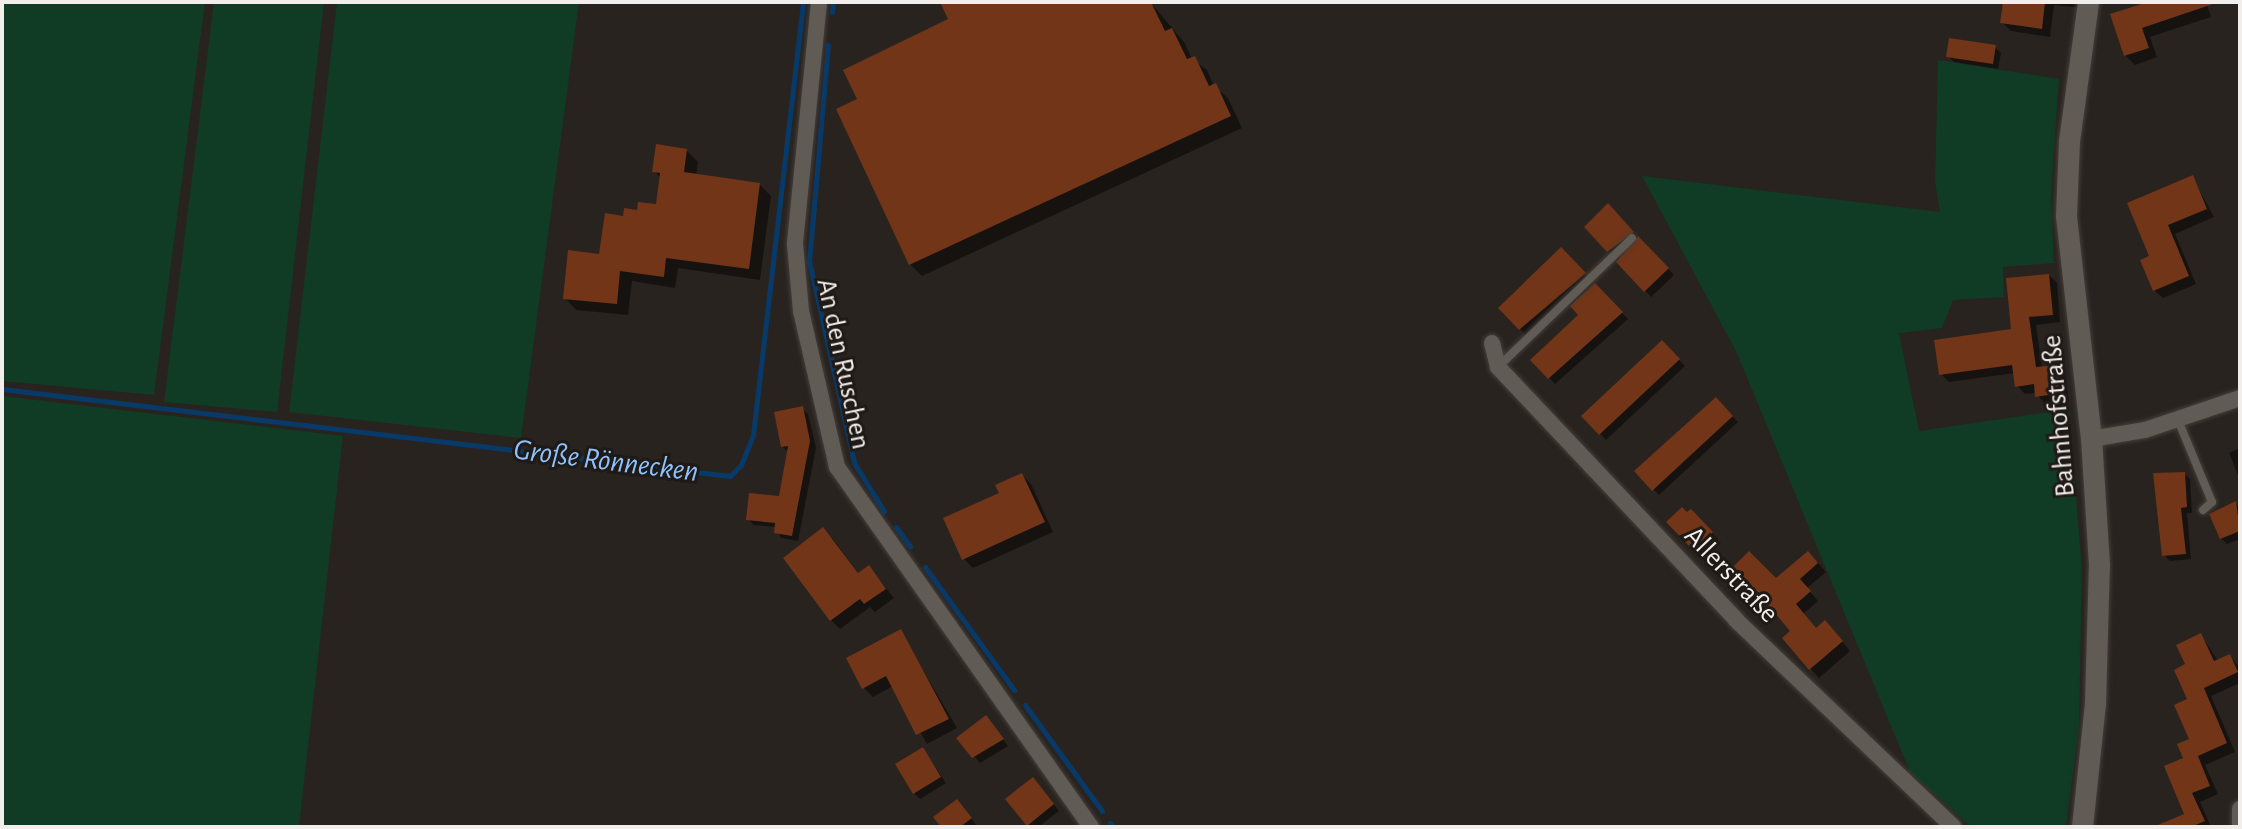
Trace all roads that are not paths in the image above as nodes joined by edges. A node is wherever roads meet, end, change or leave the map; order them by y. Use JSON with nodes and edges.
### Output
{"nodes":[{"id":1,"x":819,"y":2,"type":"edge"},
{"id":2,"x":2088,"y":2,"type":"edge"},
{"id":3,"x":1632,"y":239,"type":"dead end"},
{"id":4,"x":1492,"y":343,"type":"dead end"},
{"id":5,"x":1498,"y":367,"type":"junction"},
{"id":6,"x":2240,"y":398,"type":"edge"},
{"id":7,"x":2178,"y":420,"type":"junction"},
{"id":8,"x":2091,"y":439,"type":"junction"},
{"id":9,"x":2203,"y":510,"type":"dead end"},
{"id":10,"x":2240,"y":809,"type":"edge"},
{"id":11,"x":1091,"y":827,"type":"edge"},
{"id":12,"x":1953,"y":827,"type":"edge"},
{"id":13,"x":2082,"y":827,"type":"edge"},
{"id":14,"x":2240,"y":827,"type":"edge"}],
"edges":[{"from":1,"to":11,"type":"street","name":"An den Ruschen"},
{"from":2,"to":8,"type":"street","name":"Bahnhofstraße"},
{"from":3,"to":5,"type":"lane"},
{"from":4,"to":5,"type":"street","name":"Allerstraße"},
{"from":5,"to":12,"type":"street","name":"Allerstraße"},
{"from":6,"to":7,"type":"street"},
{"from":7,"to":8,"type":"street"},
{"from":7,"to":9,"type":"lane"},
{"from":8,"to":13,"type":"street","name":"Bahnhofstraße"},
{"from":10,"to":14,"type":"street"}]}
